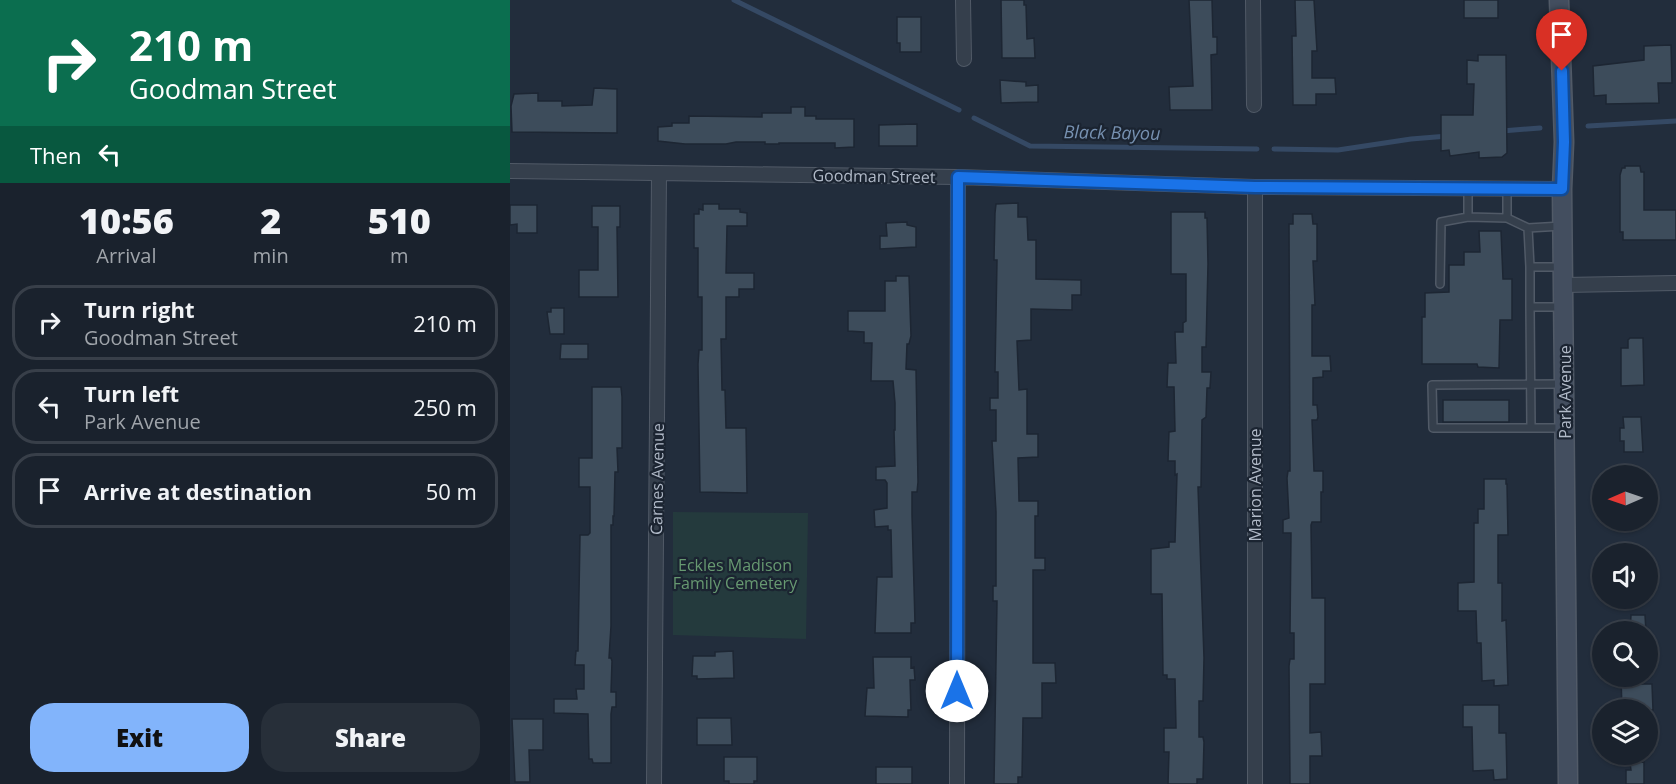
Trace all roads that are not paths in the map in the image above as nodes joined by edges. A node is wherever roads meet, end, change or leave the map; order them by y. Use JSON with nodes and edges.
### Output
{"nodes":[{"id":1,"x":963,"y":0,"type":"edge"},
{"id":2,"x":1253,"y":0,"type":"edge"},
{"id":3,"x":1559,"y":0,"type":"edge"},
{"id":4,"x":964,"y":58,"type":"dead end"},
{"id":5,"x":1254,"y":105,"type":"dead end"},
{"id":6,"x":510,"y":171,"type":"edge"},
{"id":7,"x":659,"y":174,"type":"junction"},
{"id":8,"x":958,"y":177,"type":"junction"},
{"id":9,"x":1255,"y":187,"type":"junction"},
{"id":10,"x":1468,"y":188,"type":"junction"},
{"id":11,"x":1507,"y":189,"type":"junction"},
{"id":12,"x":1562,"y":189,"type":"junction"},
{"id":13,"x":1468,"y":217,"type":"junction"},
{"id":14,"x":1507,"y":218,"type":"junction"},
{"id":15,"x":1562,"y":226,"type":"junction"},
{"id":16,"x":1528,"y":228,"type":"junction"},
{"id":17,"x":1530,"y":267,"type":"junction"},
{"id":18,"x":1564,"y":276,"type":"junction"},
{"id":19,"x":1440,"y":284,"type":"dead end"},
{"id":20,"x":1676,"y":284,"type":"edge"},
{"id":21,"x":1530,"y":307,"type":"junction"},
{"id":22,"x":1564,"y":307,"type":"junction"},
{"id":23,"x":1531,"y":384,"type":"junction"},
{"id":24,"x":1565,"y":384,"type":"junction"},
{"id":25,"x":1531,"y":428,"type":"junction"},
{"id":26,"x":1565,"y":428,"type":"junction"},
{"id":27,"x":654,"y":784,"type":"edge"},
{"id":28,"x":957,"y":784,"type":"edge"},
{"id":29,"x":1255,"y":784,"type":"edge"},
{"id":30,"x":1568,"y":784,"type":"edge"}],
"edges":[{"from":1,"to":4,"type":"street"},
{"from":2,"to":5,"type":"street"},
{"from":3,"to":12,"type":"main road","name":"Park Avenue"},
{"from":6,"to":7,"type":"street","name":"Goodman Street"},
{"from":7,"to":8,"type":"street","name":"Goodman Street"},
{"from":7,"to":27,"type":"street","name":"Carnes Avenue"},
{"from":8,"to":9,"type":"street","name":"Goodman Street"},
{"from":8,"to":28,"type":"street"},
{"from":9,"to":10,"type":"street","name":"Goodman Street"},
{"from":9,"to":29,"type":"street","name":"Marion Avenue"},
{"from":10,"to":11,"type":"street","name":"Goodman Street"},
{"from":10,"to":13,"type":"lane"},
{"from":11,"to":12,"type":"street","name":"Goodman Street"},
{"from":11,"to":14,"type":"lane"},
{"from":12,"to":15,"type":"main road","name":"Park Avenue"},
{"from":13,"to":14,"type":"lane"},
{"from":13,"to":19,"type":"lane"},
{"from":14,"to":16,"type":"lane"},
{"from":15,"to":16,"type":"lane"},
{"from":15,"to":18,"type":"main road","name":"Park Avenue"},
{"from":16,"to":17,"type":"lane"},
{"from":17,"to":18,"type":"lane"},
{"from":17,"to":21,"type":"lane"},
{"from":18,"to":20,"type":"street"},
{"from":18,"to":22,"type":"main road","name":"Park Avenue"},
{"from":21,"to":22,"type":"lane"},
{"from":21,"to":23,"type":"lane"},
{"from":22,"to":24,"type":"main road","name":"Park Avenue"},
{"from":23,"to":24,"type":"lane"},
{"from":23,"to":25,"type":"lane"},
{"from":23,"to":25,"type":"lane"},
{"from":24,"to":26,"type":"main road","name":"Park Avenue"},
{"from":25,"to":26,"type":"lane"},
{"from":26,"to":30,"type":"main road","name":"Park Avenue"}]}
